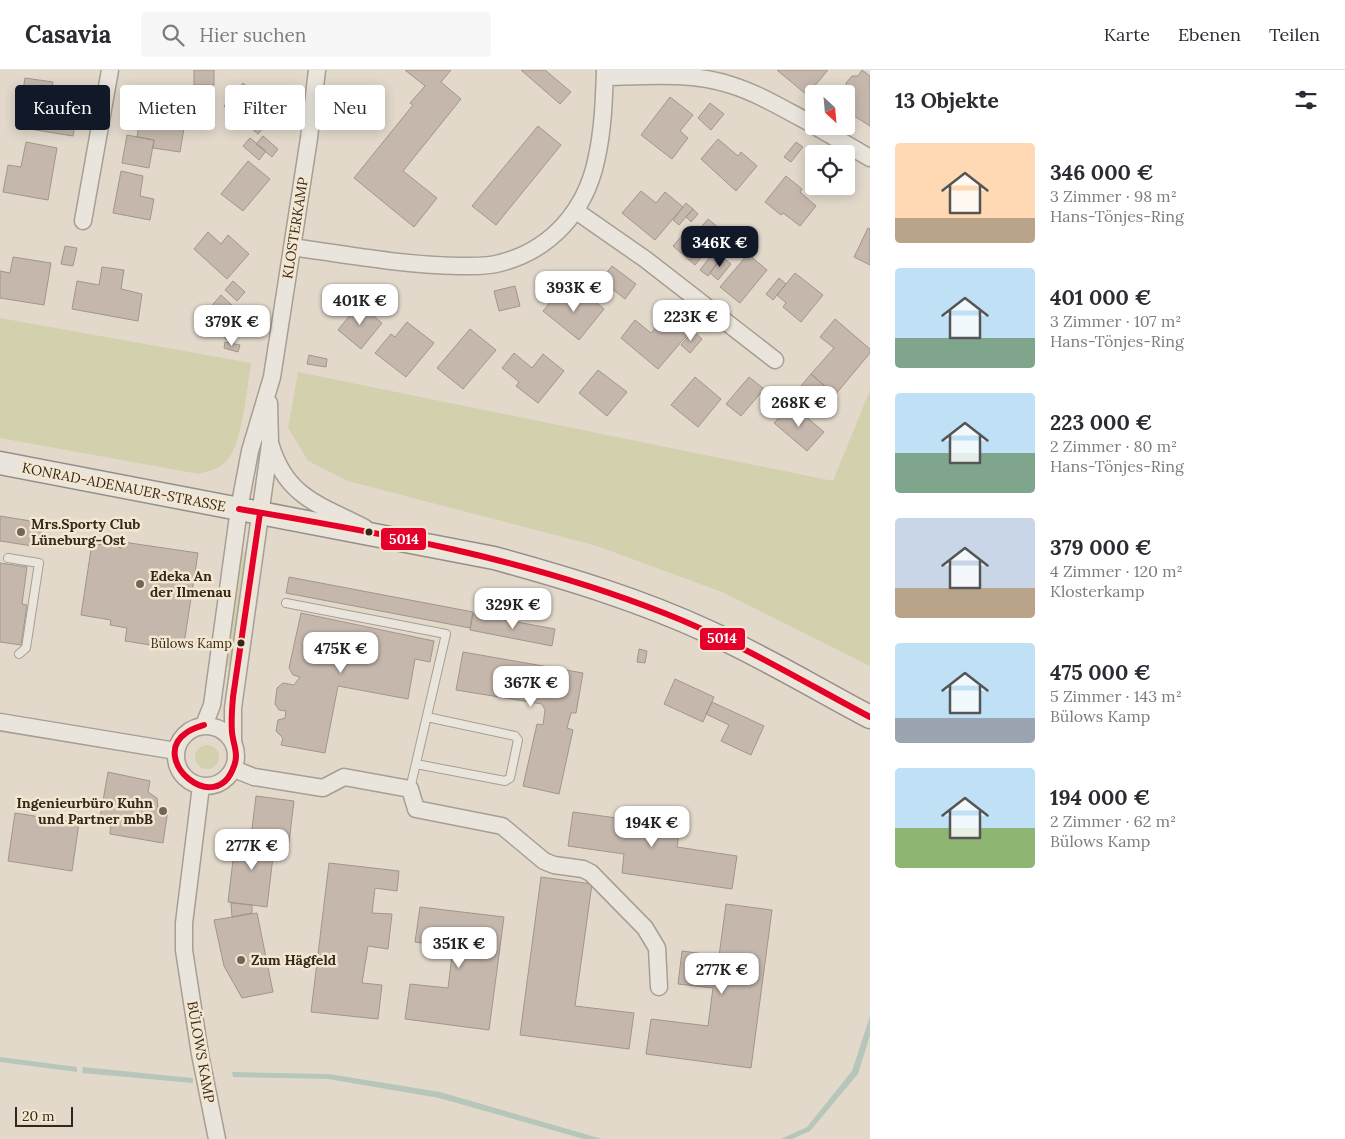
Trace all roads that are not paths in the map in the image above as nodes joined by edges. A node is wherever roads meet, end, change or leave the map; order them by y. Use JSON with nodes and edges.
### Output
{"nodes":[{"id":1,"x":110,"y":70,"type":"edge"},
{"id":2,"x":317,"y":70,"type":"edge"},
{"id":3,"x":605,"y":73,"type":"edge"},
{"id":4,"x":805,"y":121,"type":"edge"},
{"id":5,"x":830,"y":135,"type":"edge"},
{"id":6,"x":870,"y":158,"type":"edge"},
{"id":7,"x":576,"y":211,"type":"junction"},
{"id":8,"x":83,"y":221,"type":"dead end"},
{"id":9,"x":292,"y":247,"type":"junction"},
{"id":10,"x":776,"y":360,"type":"dead end"},
{"id":11,"x":269,"y":385,"type":"junction"},
{"id":12,"x":270,"y":444,"type":"junction"},
{"id":13,"x":0,"y":463,"type":"edge"},
{"id":14,"x":250,"y":511,"type":"junction"},
{"id":15,"x":381,"y":536,"type":"junction"},
{"id":16,"x":8,"y":558,"type":"dead end"},
{"id":17,"x":286,"y":603,"type":"dead end"},
{"id":18,"x":19,"y":654,"type":"dead end"},
{"id":19,"x":427,"y":717,"type":"junction"},
{"id":20,"x":870,"y":717,"type":"edge"},
{"id":21,"x":0,"y":722,"type":"edge"},
{"id":22,"x":204,"y":725,"type":"junction"},
{"id":23,"x":233,"y":741,"type":"junction"},
{"id":24,"x":176,"y":751,"type":"junction"},
{"id":25,"x":416,"y":764,"type":"junction"},
{"id":26,"x":234,"y":769,"type":"junction"},
{"id":27,"x":201,"y":786,"type":"junction"},
{"id":28,"x":410,"y":789,"type":"junction"},
{"id":29,"x":659,"y":987,"type":"dead end"},
{"id":30,"x":217,"y":1139,"type":"edge"}],
"edges":[{"from":1,"to":8,"type":"street"},
{"from":2,"to":9,"type":"street","name":"KLOSTERKAMP"},
{"from":3,"to":4,"type":"street"},
{"from":3,"to":7,"type":"street"},
{"from":5,"to":6,"type":"street"},
{"from":7,"to":9,"type":"street"},
{"from":7,"to":10,"type":"street"},
{"from":9,"to":11,"type":"street","name":"KLOSTERKAMP"},
{"from":11,"to":12,"type":"street","name":"KLOSTERKAMP"},
{"from":11,"to":14,"type":"street","name":"KLOSTERKAMP"},
{"from":12,"to":14,"type":"street","name":"KLOSTERKAMP"},
{"from":12,"to":15,"type":"street","name":"KLOSTERKAMP"},
{"from":13,"to":14,"type":"main road","name":"KONRAD-ADENAUER-STRASSE"},
{"from":14,"to":15,"type":"main road","name":"KONRAD-ADENAUER-STRASSE"},
{"from":14,"to":22,"type":"street"},
{"from":14,"to":23,"type":"street"},
{"from":15,"to":20,"type":"main road","name":"KONRAD-ADENAUER-STRASSE"},
{"from":16,"to":18,"type":"lane"},
{"from":17,"to":19,"type":"lane"},
{"from":19,"to":25,"type":"lane"},
{"from":19,"to":25,"type":"lane"},
{"from":21,"to":24,"type":"street"},
{"from":22,"to":23,"type":"street"},
{"from":22,"to":24,"type":"street"},
{"from":23,"to":26,"type":"street"},
{"from":24,"to":27,"type":"street"},
{"from":25,"to":28,"type":"lane"},
{"from":26,"to":27,"type":"street"},
{"from":26,"to":28,"type":"street"},
{"from":27,"to":30,"type":"street","name":"BÜLOWS KAMP"},
{"from":28,"to":29,"type":"street"}]}
